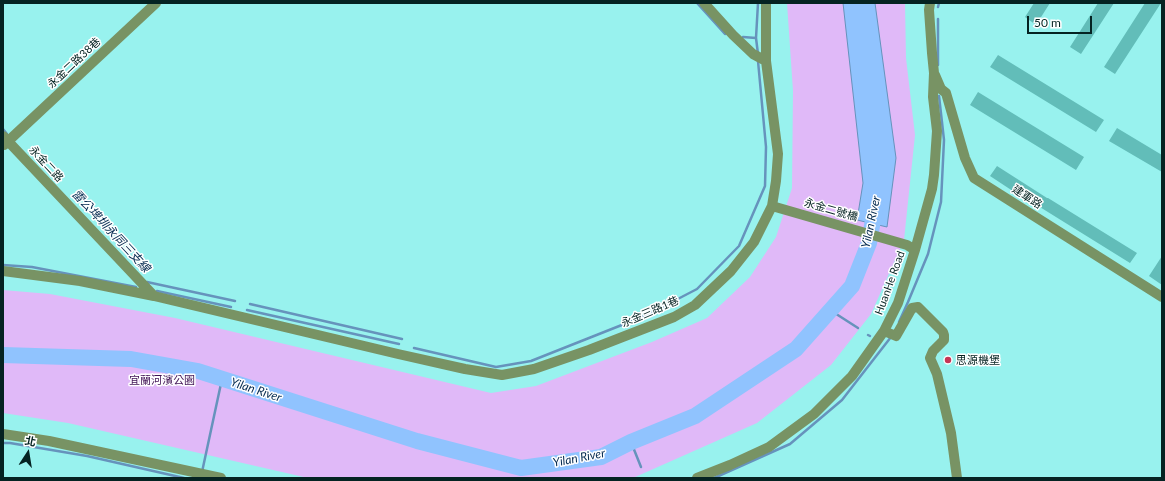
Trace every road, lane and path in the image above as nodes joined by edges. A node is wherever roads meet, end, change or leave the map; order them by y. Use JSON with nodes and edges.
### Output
{"nodes":[{"id":1,"x":156,"y":3,"type":"edge"},
{"id":2,"x":704,"y":3,"type":"edge"},
{"id":3,"x":766,"y":3,"type":"edge"},
{"id":4,"x":930,"y":3,"type":"edge"},
{"id":5,"x":766,"y":61,"type":"junction"},
{"id":6,"x":934,"y":73,"type":"junction"},
{"id":7,"x":5,"y":141,"type":"edge"},
{"id":8,"x":772,"y":206,"type":"junction"},
{"id":9,"x":911,"y":247,"type":"junction"},
{"id":10,"x":3,"y":271,"type":"edge"},
{"id":11,"x":154,"y":296,"type":"junction"},
{"id":12,"x":1162,"y":297,"type":"edge"},
{"id":13,"x":884,"y":331,"type":"junction"},
{"id":14,"x":3,"y":434,"type":"edge"},
{"id":15,"x":221,"y":478,"type":"edge"},
{"id":16,"x":697,"y":478,"type":"edge"},
{"id":17,"x":957,"y":478,"type":"edge"}],
"edges":[{"from":1,"to":7,"type":"street","name":"永金二路38巷"},
{"from":2,"to":5,"type":"street"},
{"from":3,"to":5,"type":"street","name":"永金三路1巷"},
{"from":4,"to":6,"type":"street","name":"HuanHe Road"},
{"from":5,"to":8,"type":"street","name":"永金三路1巷"},
{"from":6,"to":9,"type":"street","name":"HuanHe Road"},
{"from":6,"to":12,"type":"street","name":"建軍路"},
{"from":7,"to":11,"type":"street","name":"永金二路"},
{"from":8,"to":9,"type":"street","name":"永金二號橋"},
{"from":8,"to":11,"type":"street","name":"永金三路1巷"},
{"from":9,"to":13,"type":"street","name":"HuanHe Road"},
{"from":10,"to":11,"type":"street","name":"永金三路1巷"},
{"from":13,"to":16,"type":"street","name":"HuanHe Road"},
{"from":13,"to":17,"type":"street"},
{"from":14,"to":15,"type":"street"}]}
